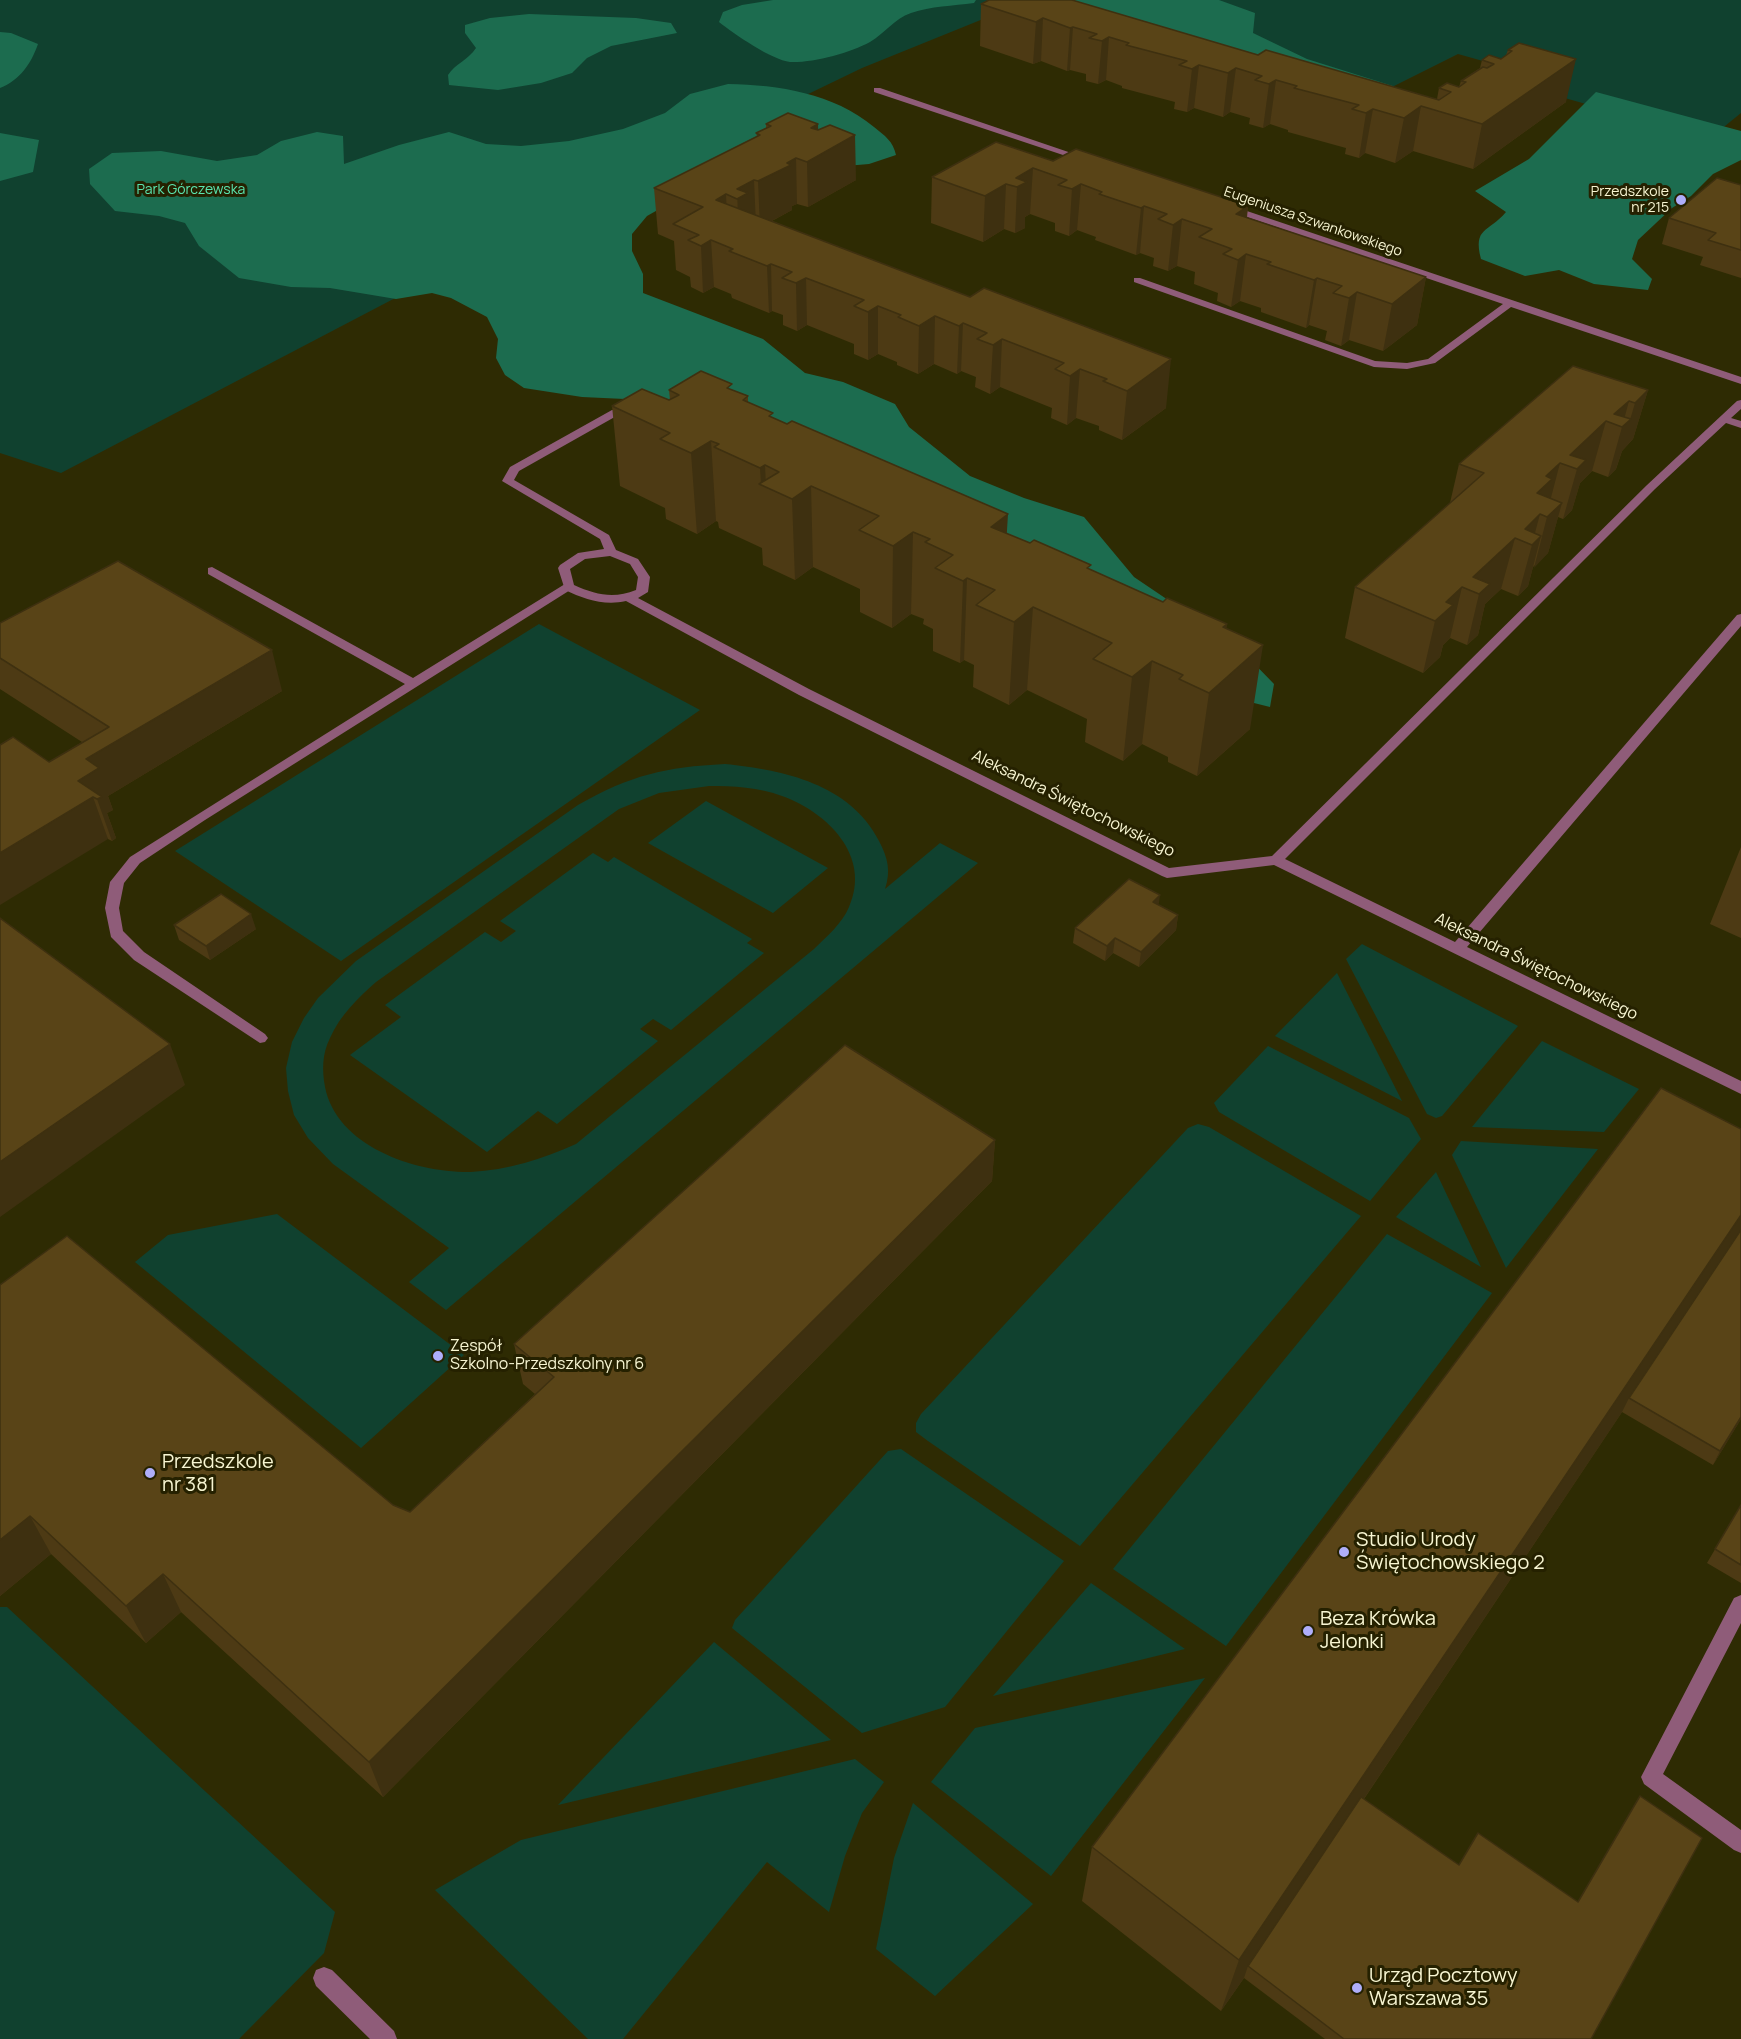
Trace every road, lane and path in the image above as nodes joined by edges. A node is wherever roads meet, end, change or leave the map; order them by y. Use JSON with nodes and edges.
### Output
{"nodes":[{"id":1,"x":877,"y":90,"type":"dead end"},
{"id":2,"x":1098,"y":164,"type":"edge"},
{"id":3,"x":1216,"y":204,"type":"edge"},
{"id":4,"x":1137,"y":280,"type":"dead end"},
{"id":5,"x":1510,"y":303,"type":"junction"},
{"id":6,"x":1741,"y":381,"type":"edge"},
{"id":7,"x":1741,"y":403,"type":"edge"},
{"id":8,"x":616,"y":412,"type":"dead end"},
{"id":9,"x":1724,"y":419,"type":"junction"},
{"id":10,"x":1741,"y":425,"type":"edge"},
{"id":11,"x":611,"y":552,"type":"junction"},
{"id":12,"x":212,"y":571,"type":"dead end"},
{"id":13,"x":569,"y":588,"type":"junction"},
{"id":14,"x":625,"y":599,"type":"junction"},
{"id":15,"x":1741,"y":618,"type":"edge"},
{"id":16,"x":414,"y":684,"type":"junction"},
{"id":17,"x":1276,"y":860,"type":"junction"},
{"id":18,"x":1458,"y":948,"type":"junction"},
{"id":19,"x":260,"y":1038,"type":"dead end"},
{"id":20,"x":1741,"y":1088,"type":"edge"},
{"id":21,"x":1741,"y":1604,"type":"edge"},
{"id":22,"x":1741,"y":1843,"type":"edge"},
{"id":23,"x":324,"y":1978,"type":"dead end"},
{"id":24,"x":386,"y":2039,"type":"edge"}],
"edges":[{"from":1,"to":2,"type":"street"},
{"from":3,"to":5,"type":"street","name":"Eugeniusza Szwankowskiego"},
{"from":4,"to":5,"type":"street"},
{"from":5,"to":6,"type":"street","name":"Eugeniusza Szwankowskiego"},
{"from":7,"to":9,"type":"street"},
{"from":8,"to":11,"type":"street"},
{"from":9,"to":10,"type":"street"},
{"from":9,"to":17,"type":"street"},
{"from":11,"to":13,"type":"street"},
{"from":11,"to":14,"type":"street"},
{"from":12,"to":16,"type":"street"},
{"from":13,"to":14,"type":"street"},
{"from":13,"to":16,"type":"street"},
{"from":14,"to":17,"type":"street","name":"Aleksandra Świętochowskiego"},
{"from":15,"to":18,"type":"street"},
{"from":16,"to":19,"type":"street"},
{"from":17,"to":18,"type":"street","name":"Aleksandra Świętochowskiego"},
{"from":18,"to":20,"type":"street","name":"Aleksandra Świętochowskiego"},
{"from":21,"to":22,"type":"street"},
{"from":23,"to":24,"type":"street"}]}
